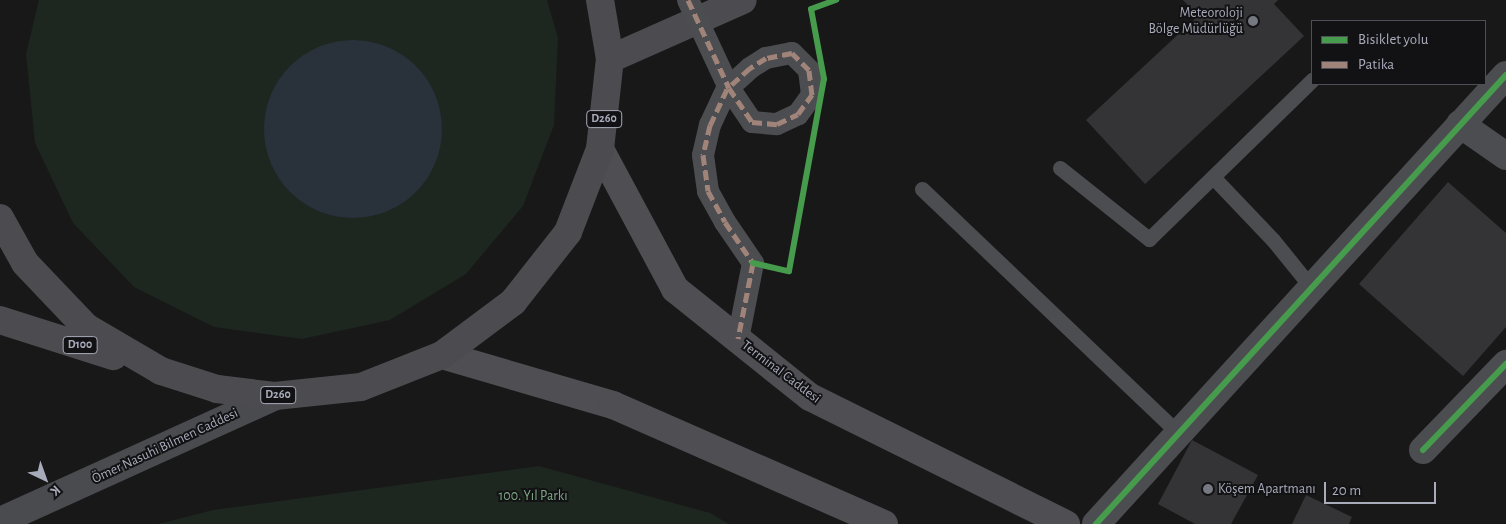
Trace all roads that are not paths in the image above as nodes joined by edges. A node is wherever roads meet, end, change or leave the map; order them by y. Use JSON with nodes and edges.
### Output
{"nodes":[{"id":1,"x":600,"y":0,"type":"edge"},
{"id":2,"x":688,"y":0,"type":"edge"},
{"id":3,"x":743,"y":0,"type":"edge"},
{"id":4,"x":610,"y":59,"type":"junction"},
{"id":5,"x":1506,"y":75,"type":"edge"},
{"id":6,"x":1311,"y":81,"type":"edge"},
{"id":7,"x":1460,"y":124,"type":"junction"},
{"id":8,"x":600,"y":149,"type":"junction"},
{"id":9,"x":1506,"y":156,"type":"edge"},
{"id":10,"x":1060,"y":168,"type":"dead end"},
{"id":11,"x":1214,"y":177,"type":"junction"},
{"id":12,"x":922,"y":188,"type":"dead end"},
{"id":13,"x":0,"y":218,"type":"edge"},
{"id":14,"x":1311,"y":287,"type":"junction"},
{"id":15,"x":0,"y":320,"type":"edge"},
{"id":16,"x":738,"y":339,"type":"junction"},
{"id":17,"x":442,"y":355,"type":"junction"},
{"id":18,"x":1506,"y":364,"type":"edge"},
{"id":19,"x":161,"y":371,"type":"junction"},
{"id":20,"x":275,"y":396,"type":"junction"},
{"id":21,"x":1178,"y":433,"type":"junction"},
{"id":22,"x":1423,"y":450,"type":"dead end"},
{"id":23,"x":0,"y":521,"type":"edge"},
{"id":24,"x":884,"y":524,"type":"edge"},
{"id":25,"x":1066,"y":524,"type":"edge"},
{"id":26,"x":1096,"y":524,"type":"edge"}],
"edges":[{"from":1,"to":4,"type":"highway","number":"D260"},
{"from":2,"to":16,"type":"street","bridge":true},
{"from":3,"to":4,"type":"highway"},
{"from":4,"to":8,"type":"highway","number":"D260"},
{"from":5,"to":7,"type":"street"},
{"from":6,"to":11,"type":"lane"},
{"from":7,"to":9,"type":"street"},
{"from":7,"to":14,"type":"street"},
{"from":8,"to":16,"type":"main road","name":"Terminal Caddesi"},
{"from":8,"to":17,"type":"highway","number":"D260"},
{"from":10,"to":11,"type":"lane"},
{"from":11,"to":14,"type":"lane"},
{"from":12,"to":21,"type":"lane"},
{"from":13,"to":19,"type":"highway","number":"D260"},
{"from":14,"to":21,"type":"street"},
{"from":15,"to":19,"type":"highway","number":"D100"},
{"from":16,"to":25,"type":"main road","name":"Terminal Caddesi"},
{"from":17,"to":20,"type":"highway","number":"D260"},
{"from":17,"to":24,"type":"main road"},
{"from":18,"to":22,"type":"street"},
{"from":19,"to":20,"type":"highway","number":"D260"},
{"from":20,"to":23,"type":"main road","name":"Ömer Nasuhi Bilmen Caddesi"},
{"from":21,"to":26,"type":"street"}]}
